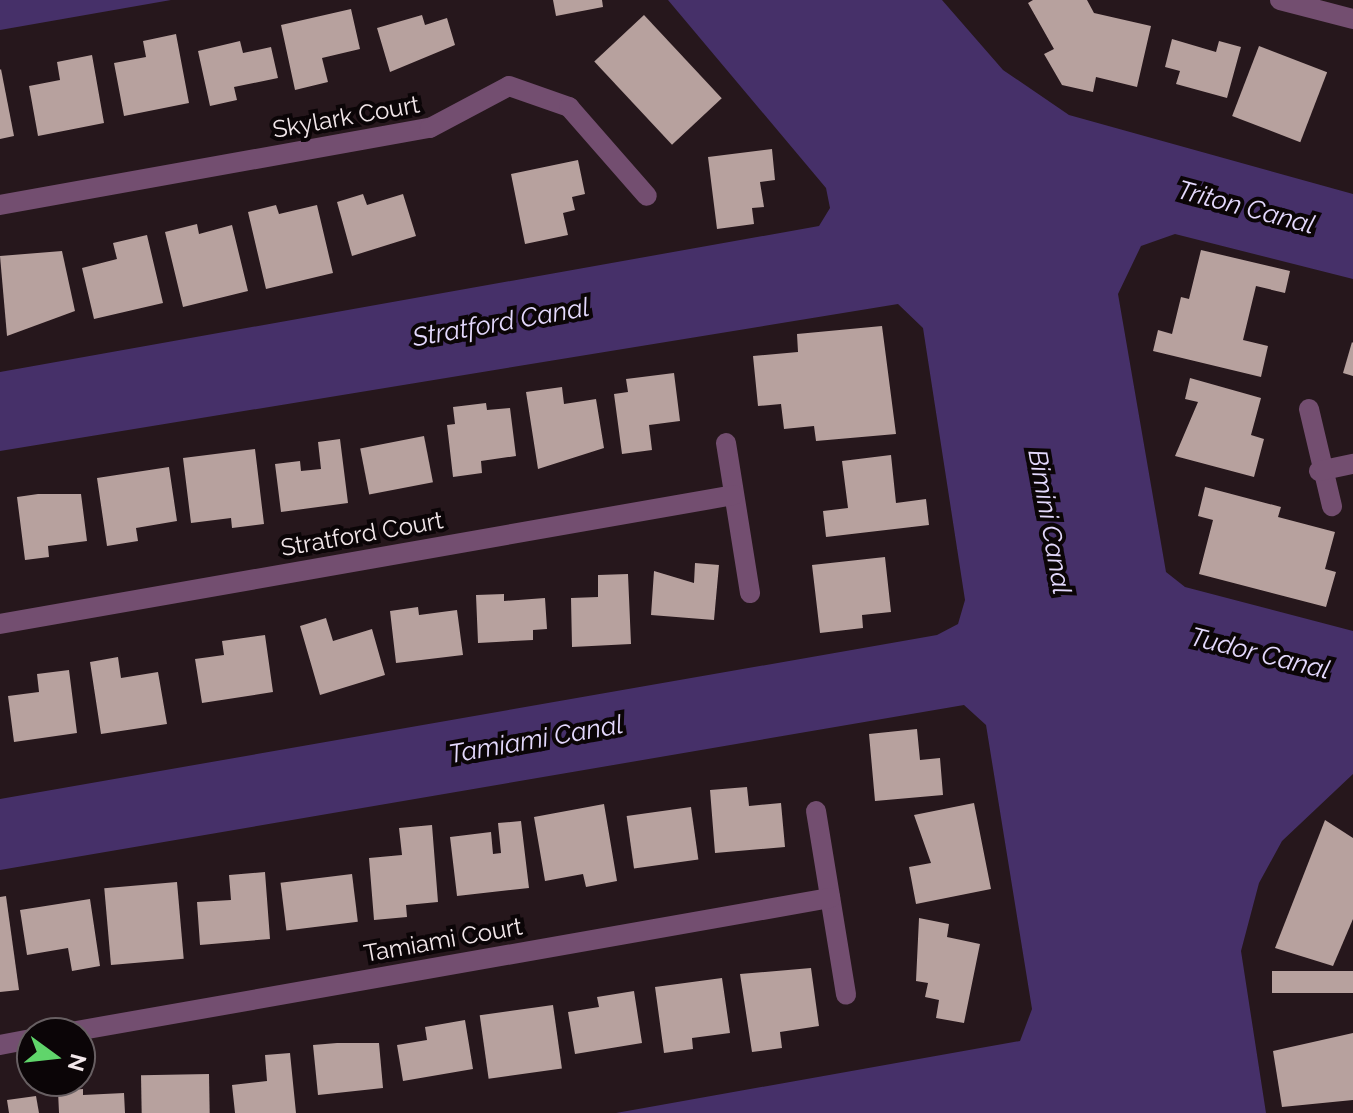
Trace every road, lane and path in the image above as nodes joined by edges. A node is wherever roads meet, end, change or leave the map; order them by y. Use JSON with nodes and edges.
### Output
{"nodes":[{"id":1,"x":1280,"y":0,"type":"edge"},
{"id":2,"x":1353,"y":19,"type":"edge"},
{"id":3,"x":647,"y":196,"type":"dead end"},
{"id":4,"x":0,"y":205,"type":"edge"},
{"id":5,"x":1309,"y":409,"type":"dead end"},
{"id":6,"x":726,"y":443,"type":"dead end"},
{"id":7,"x":1353,"y":464,"type":"edge"},
{"id":8,"x":1319,"y":471,"type":"junction"},
{"id":9,"x":734,"y":495,"type":"junction"},
{"id":10,"x":1332,"y":506,"type":"dead end"},
{"id":11,"x":750,"y":593,"type":"dead end"},
{"id":12,"x":0,"y":624,"type":"edge"},
{"id":13,"x":816,"y":811,"type":"dead end"},
{"id":14,"x":830,"y":898,"type":"junction"},
{"id":15,"x":846,"y":995,"type":"dead end"},
{"id":16,"x":96,"y":1028,"type":"edge"}],
"edges":[{"from":1,"to":2,"type":"street"},
{"from":3,"to":4,"type":"street","name":"Skylark Court"},
{"from":5,"to":8,"type":"street"},
{"from":6,"to":9,"type":"street"},
{"from":7,"to":8,"type":"street"},
{"from":8,"to":10,"type":"street"},
{"from":9,"to":11,"type":"street"},
{"from":9,"to":12,"type":"street","name":"Stratford Court"},
{"from":13,"to":14,"type":"street"},
{"from":14,"to":15,"type":"street"},
{"from":14,"to":16,"type":"street","name":"Tamiami Court"}]}
